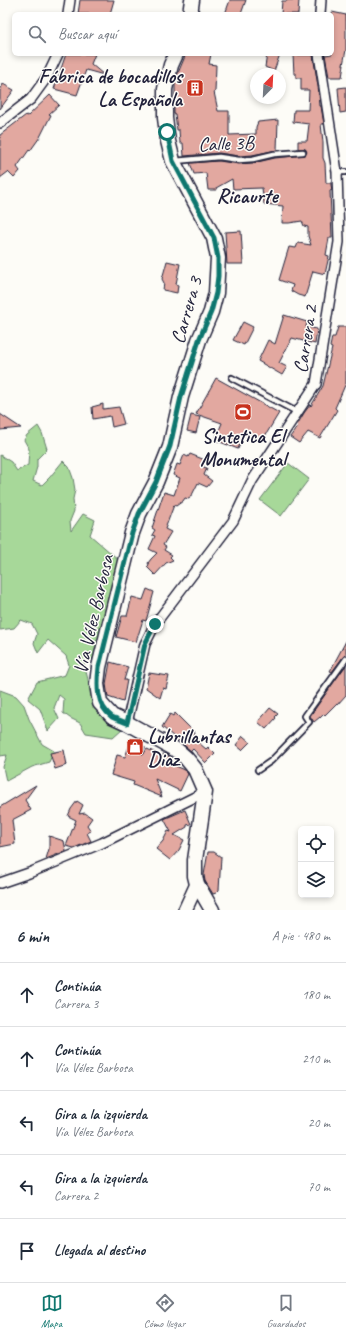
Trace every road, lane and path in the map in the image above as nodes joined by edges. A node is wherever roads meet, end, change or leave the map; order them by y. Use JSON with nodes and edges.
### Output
{"nodes":[{"id":1,"x":70,"y":0,"type":"edge"},
{"id":2,"x":192,"y":0,"type":"edge"},
{"id":3,"x":321,"y":0,"type":"edge"},
{"id":4,"x":68,"y":12,"type":"edge"},
{"id":5,"x":190,"y":12,"type":"edge"},
{"id":6,"x":320,"y":12,"type":"edge"},
{"id":7,"x":57,"y":56,"type":"edge"},
{"id":8,"x":175,"y":56,"type":"edge"},
{"id":9,"x":319,"y":56,"type":"edge"},
{"id":10,"x":0,"y":123,"type":"edge"},
{"id":11,"x":303,"y":152,"type":"dead end"},
{"id":12,"x":173,"y":161,"type":"junction"},
{"id":13,"x":342,"y":172,"type":"edge"},
{"id":14,"x":232,"y":378,"type":"dead end"},
{"id":15,"x":181,"y":397,"type":"joint"},
{"id":16,"x":297,"y":412,"type":"junction"},
{"id":17,"x":346,"y":659,"type":"edge"},
{"id":18,"x":127,"y":723,"type":"junction"},
{"id":19,"x":258,"y":770,"type":"dead end"},
{"id":20,"x":205,"y":792,"type":"junction"},
{"id":21,"x":0,"y":883,"type":"edge"},
{"id":22,"x":196,"y":884,"type":"junction"},
{"id":23,"x":184,"y":910,"type":"edge"},
{"id":24,"x":212,"y":910,"type":"edge"}],
"edges":[{"from":1,"to":4,"type":"street"},
{"from":2,"to":5,"type":"main road"},
{"from":3,"to":6,"type":"street"},
{"from":7,"to":10,"type":"street"},
{"from":8,"to":12,"type":"main road","name":"Carrera 3"},
{"from":9,"to":13,"type":"street","name":"Carrera 2"},
{"from":11,"to":12,"type":"lane","name":"Calle 3B"},
{"from":12,"to":15,"type":"main road","name":"Carrera 3"},
{"from":13,"to":16,"type":"street","name":"Carrera 2"},
{"from":14,"to":16,"type":"lane"},
{"from":15,"to":18,"type":"main road","name":"Vía Vélez Barbosa"},
{"from":16,"to":18,"type":"street","name":"Carrera 2"},
{"from":17,"to":19,"type":"lane"},
{"from":18,"to":20,"type":"main road","name":"Vía Vélez Barbosa"},
{"from":20,"to":21,"type":"street"},
{"from":20,"to":22,"type":"main road"},
{"from":22,"to":23,"type":"street"},
{"from":22,"to":24,"type":"main road"}]}
